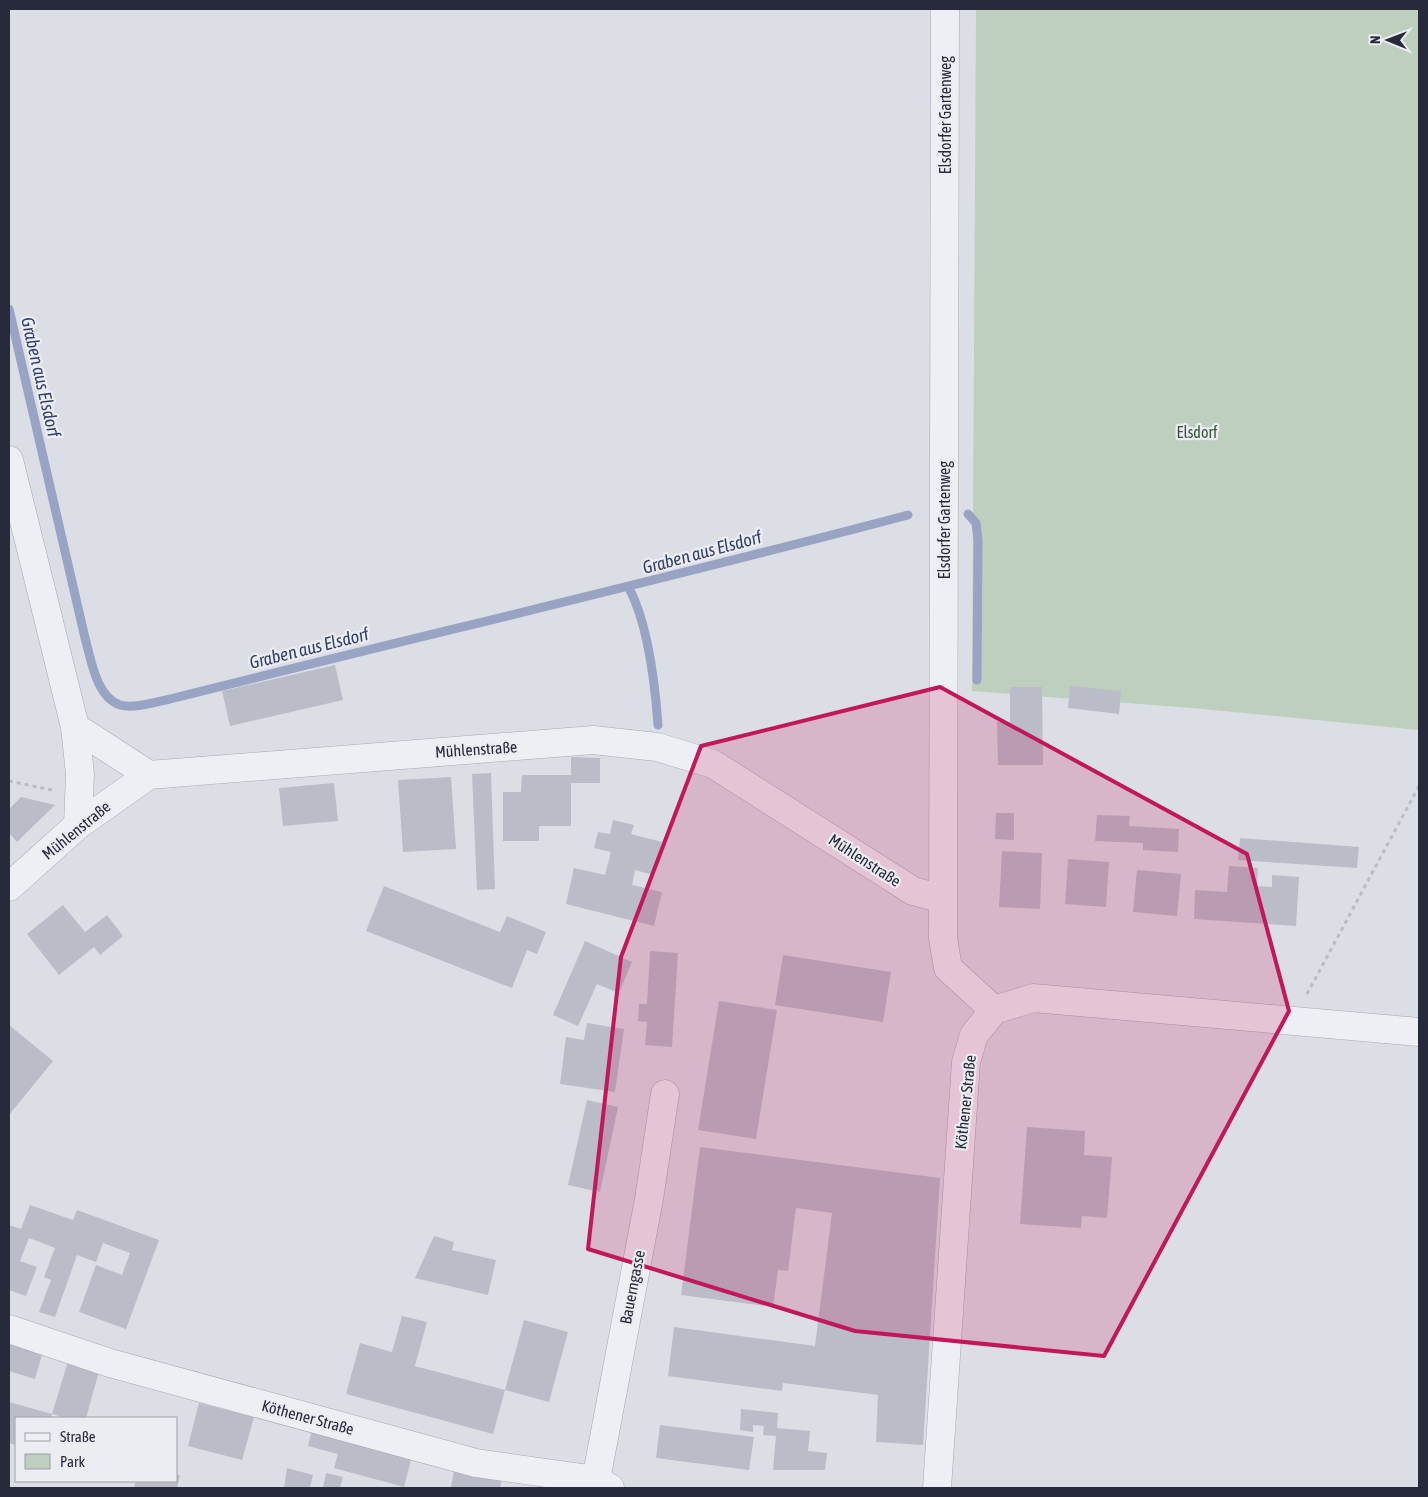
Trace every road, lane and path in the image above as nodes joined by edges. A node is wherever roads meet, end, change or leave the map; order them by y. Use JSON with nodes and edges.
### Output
{"nodes":[{"id":1,"x":945,"y":9,"type":"edge"},
{"id":2,"x":9,"y":460,"type":"edge"},
{"id":3,"x":75,"y":726,"type":"junction"},
{"id":4,"x":149,"y":775,"type":"junction"},
{"id":5,"x":9,"y":781,"type":"edge"},
{"id":6,"x":1419,"y":786,"type":"edge"},
{"id":7,"x":79,"y":796,"type":"junction"},
{"id":8,"x":78,"y":825,"type":"junction"},
{"id":9,"x":9,"y":887,"type":"edge"},
{"id":10,"x":943,"y":899,"type":"junction"},
{"id":11,"x":994,"y":1010,"type":"junction"},
{"id":12,"x":1293,"y":1020,"type":"junction"},
{"id":13,"x":1419,"y":1032,"type":"edge"},
{"id":14,"x":665,"y":1094,"type":"dead end"},
{"id":15,"x":9,"y":1329,"type":"edge"},
{"id":16,"x":603,"y":1484,"type":"edge"},
{"id":17,"x":932,"y":1488,"type":"edge"}],
"edges":[{"from":1,"to":10,"type":"street","name":"Elsdorfer Gartenweg"},
{"from":2,"to":3,"type":"street"},
{"from":3,"to":4,"type":"street"},
{"from":3,"to":7,"type":"street"},
{"from":4,"to":8,"type":"street","name":"Mühlenstraße"},
{"from":4,"to":10,"type":"street","name":"Mühlenstraße"},
{"from":5,"to":7,"type":"path"},
{"from":6,"to":12,"type":"path"},
{"from":7,"to":8,"type":"street"},
{"from":8,"to":9,"type":"street","name":"Mühlenstraße"},
{"from":10,"to":11,"type":"street","name":"Elsdorfer Gartenweg"},
{"from":11,"to":12,"type":"street"},
{"from":11,"to":17,"type":"street","name":"Köthener Straße"},
{"from":12,"to":13,"type":"street"},
{"from":14,"to":16,"type":"street","name":"Bauerngasse"},
{"from":15,"to":16,"type":"street","name":"Köthener Straße"}]}
